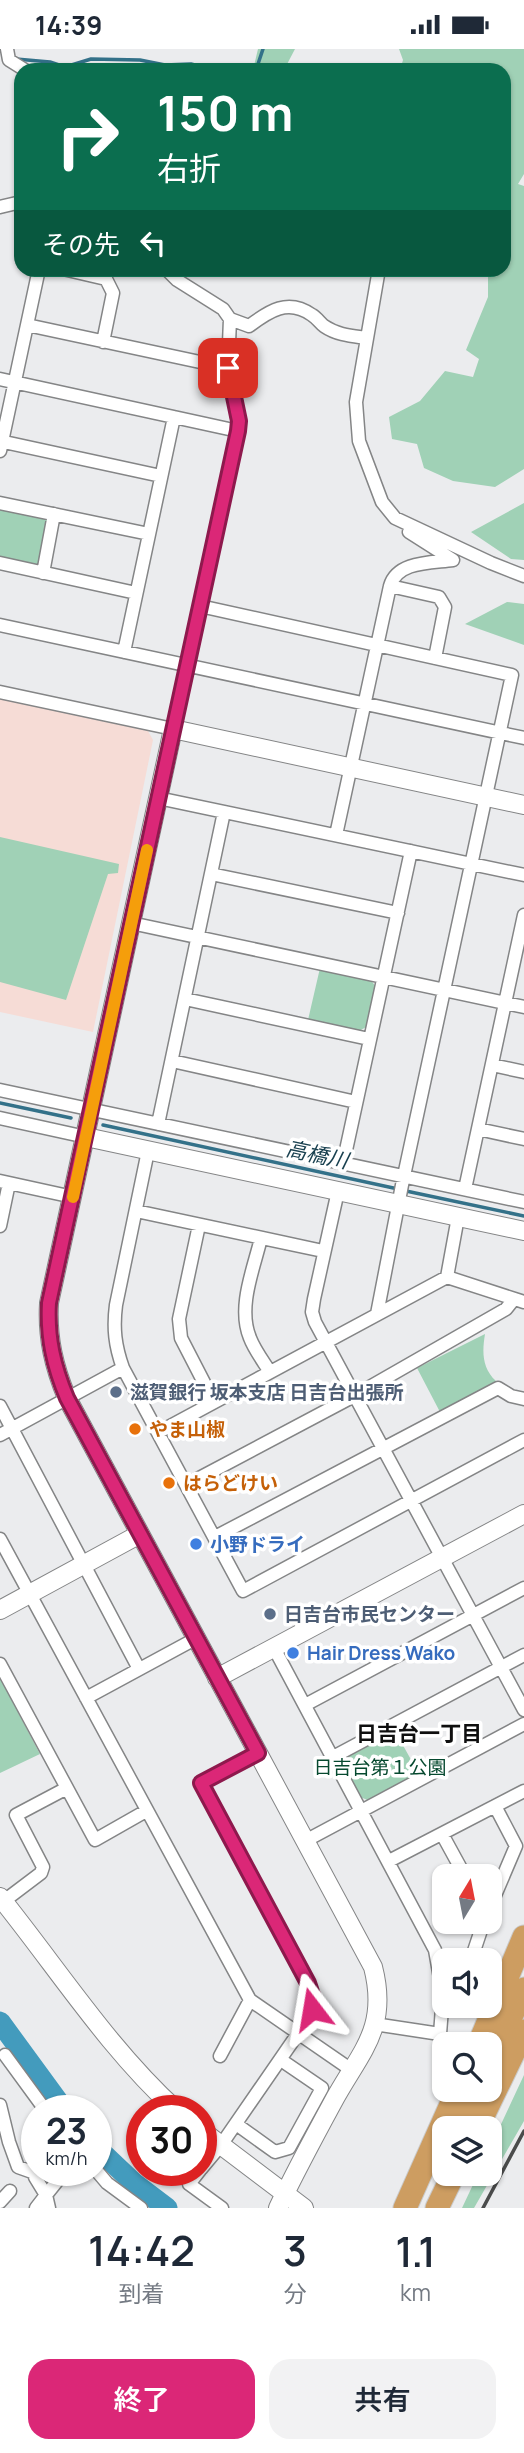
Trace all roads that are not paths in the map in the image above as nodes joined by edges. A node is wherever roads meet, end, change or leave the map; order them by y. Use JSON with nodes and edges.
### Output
{"nodes":[{"id":1,"x":37,"y":277,"type":"edge"},
{"id":2,"x":97,"y":277,"type":"edge"},
{"id":3,"x":174,"y":277,"type":"edge"},
{"id":4,"x":377,"y":277,"type":"edge"},
{"id":5,"x":230,"y":319,"type":"junction"},
{"id":6,"x":27,"y":325,"type":"junction"},
{"id":7,"x":366,"y":338,"type":"junction"},
{"id":8,"x":103,"y":342,"type":"junction"},
{"id":9,"x":228,"y":368,"type":"junction"},
{"id":10,"x":0,"y":379,"type":"edge"},
{"id":11,"x":15,"y":382,"type":"junction"},
{"id":12,"x":174,"y":417,"type":"junction"},
{"id":13,"x":238,"y":431,"type":"junction"},
{"id":14,"x":1,"y":444,"type":"edge"},
{"id":15,"x":161,"y":475,"type":"junction"},
{"id":16,"x":0,"y":503,"type":"edge"},
{"id":17,"x":54,"y":514,"type":"junction"},
{"id":18,"x":395,"y":518,"type":"junction"},
{"id":19,"x":149,"y":534,"type":"junction"},
{"id":20,"x":0,"y":563,"type":"edge"},
{"id":21,"x":43,"y":573,"type":"junction"},
{"id":22,"x":524,"y":576,"type":"edge"},
{"id":23,"x":390,"y":586,"type":"junction"},
{"id":24,"x":136,"y":593,"type":"junction"},
{"id":25,"x":200,"y":606,"type":"junction"},
{"id":26,"x":0,"y":625,"type":"edge"},
{"id":27,"x":377,"y":645,"type":"junction"},
{"id":28,"x":124,"y":652,"type":"junction"},
{"id":29,"x":435,"y":658,"type":"junction"},
{"id":30,"x":187,"y":665,"type":"junction"},
{"id":31,"x":0,"y":692,"type":"edge"},
{"id":32,"x":365,"y":703,"type":"junction"},
{"id":33,"x":173,"y":729,"type":"junction"},
{"id":34,"x":499,"y":732,"type":"junction"},
{"id":35,"x":524,"y":738,"type":"edge"},
{"id":36,"x":351,"y":768,"type":"junction"},
{"id":37,"x":486,"y":797,"type":"junction"},
{"id":38,"x":158,"y":798,"type":"junction"},
{"id":39,"x":524,"y":805,"type":"edge"},
{"id":40,"x":224,"y":812,"type":"junction"},
{"id":41,"x":336,"y":835,"type":"junction"},
{"id":42,"x":411,"y":851,"type":"junction"},
{"id":43,"x":471,"y":864,"type":"junction"},
{"id":44,"x":211,"y":874,"type":"junction"},
{"id":45,"x":524,"y":875,"type":"edge"},
{"id":46,"x":398,"y":913,"type":"junction"},
{"id":47,"x":524,"y":915,"type":"edge"},
{"id":48,"x":131,"y":923,"type":"junction"},
{"id":49,"x":198,"y":937,"type":"junction"},
{"id":50,"x":522,"y":938,"type":"edge"},
{"id":51,"x":384,"y":977,"type":"junction"},
{"id":52,"x":444,"y":990,"type":"junction"},
{"id":53,"x":185,"y":999,"type":"junction"},
{"id":54,"x":505,"y":1003,"type":"junction"},
{"id":55,"x":524,"y":1007,"type":"edge"},
{"id":56,"x":369,"y":1039,"type":"junction"},
{"id":57,"x":172,"y":1061,"type":"junction"},
{"id":58,"x":492,"y":1065,"type":"junction"},
{"id":59,"x":524,"y":1072,"type":"edge"},
{"id":60,"x":0,"y":1090,"type":"edge"},
{"id":61,"x":356,"y":1102,"type":"junction"},
{"id":62,"x":92,"y":1110,"type":"junction"},
{"id":63,"x":0,"y":1118,"type":"edge"},
{"id":64,"x":158,"y":1124,"type":"junction"},
{"id":65,"x":478,"y":1129,"type":"junction"},
{"id":66,"x":86,"y":1137,"type":"junction"},
{"id":67,"x":524,"y":1139,"type":"edge"},
{"id":68,"x":148,"y":1150,"type":"junction"},
{"id":69,"x":342,"y":1164,"type":"junction"},
{"id":70,"x":5,"y":1182,"type":"edge"},
{"id":71,"x":465,"y":1189,"type":"junction"},
{"id":72,"x":401,"y":1190,"type":"junction"},
{"id":73,"x":338,"y":1191,"type":"junction"},
{"id":74,"x":73,"y":1197,"type":"junction"},
{"id":75,"x":524,"y":1202,"type":"edge"},
{"id":76,"x":136,"y":1211,"type":"junction"},
{"id":77,"x":458,"y":1217,"type":"junction"},
{"id":78,"x":199,"y":1225,"type":"junction"},
{"id":79,"x":0,"y":1226,"type":"edge"},
{"id":80,"x":524,"y":1231,"type":"edge"},
{"id":81,"x":261,"y":1238,"type":"junction"},
{"id":82,"x":323,"y":1251,"type":"junction"},
{"id":83,"x":447,"y":1277,"type":"junction"},
{"id":84,"x":519,"y":1301,"type":"edge"},
{"id":85,"x":377,"y":1314,"type":"junction"},
{"id":86,"x":326,"y":1343,"type":"junction"},
{"id":87,"x":123,"y":1368,"type":"junction"},
{"id":88,"x":270,"y":1372,"type":"junction"},
{"id":89,"x":354,"y":1396,"type":"junction"},
{"id":90,"x":67,"y":1398,"type":"junction"},
{"id":91,"x":524,"y":1399,"type":"edge"},
{"id":92,"x":214,"y":1402,"type":"junction"},
{"id":93,"x":0,"y":1406,"type":"edge"},
{"id":94,"x":6,"y":1432,"type":"edge"},
{"id":95,"x":159,"y":1432,"type":"junction"},
{"id":96,"x":524,"y":1440,"type":"edge"},
{"id":97,"x":382,"y":1448,"type":"junction"},
{"id":98,"x":188,"y":1484,"type":"junction"},
{"id":99,"x":411,"y":1501,"type":"junction"},
{"id":100,"x":524,"y":1514,"type":"edge"},
{"id":101,"x":140,"y":1534,"type":"junction"},
{"id":102,"x":215,"y":1538,"type":"junction"},
{"id":103,"x":0,"y":1539,"type":"edge"},
{"id":104,"x":442,"y":1559,"type":"junction"},
{"id":105,"x":83,"y":1565,"type":"junction"},
{"id":106,"x":524,"y":1588,"type":"edge"},
{"id":107,"x":29,"y":1594,"type":"junction"},
{"id":108,"x":0,"y":1610,"type":"edge"},
{"id":109,"x":472,"y":1614,"type":"junction"},
{"id":110,"x":195,"y":1639,"type":"junction"},
{"id":111,"x":274,"y":1648,"type":"junction"},
{"id":112,"x":524,"y":1655,"type":"edge"},
{"id":113,"x":0,"y":1664,"type":"edge"},
{"id":114,"x":501,"y":1667,"type":"junction"},
{"id":115,"x":139,"y":1669,"type":"junction"},
{"id":116,"x":218,"y":1678,"type":"junction"},
{"id":117,"x":86,"y":1698,"type":"junction"},
{"id":118,"x":304,"y":1705,"type":"junction"},
{"id":119,"x":524,"y":1710,"type":"edge"},
{"id":120,"x":524,"y":1724,"type":"edge"},
{"id":121,"x":258,"y":1753,"type":"junction"},
{"id":122,"x":333,"y":1757,"type":"junction"},
{"id":123,"x":67,"y":1788,"type":"junction"},
{"id":124,"x":524,"y":1791,"type":"edge"},
{"id":125,"x":495,"y":1806,"type":"junction"},
{"id":126,"x":146,"y":1811,"type":"junction"},
{"id":127,"x":361,"y":1811,"type":"junction"},
{"id":128,"x":442,"y":1834,"type":"junction"},
{"id":129,"x":305,"y":1841,"type":"junction"},
{"id":130,"x":389,"y":1861,"type":"junction"},
{"id":131,"x":458,"y":1864,"type":"edge"},
{"id":132,"x":502,"y":1879,"type":"edge"},
{"id":133,"x":2,"y":1899,"type":"edge"},
{"id":134,"x":524,"y":1937,"type":"edge"},
{"id":135,"x":434,"y":1948,"type":"edge"},
{"id":136,"x":524,"y":1989,"type":"edge"},
{"id":137,"x":250,"y":2000,"type":"junction"},
{"id":138,"x":444,"y":2018,"type":"edge"},
{"id":139,"x":374,"y":2024,"type":"junction"},
{"id":140,"x":524,"y":2031,"type":"edge"},
{"id":141,"x":484,"y":2032,"type":"edge"},
{"id":142,"x":299,"y":2034,"type":"junction"},
{"id":143,"x":502,"y":2036,"type":"edge"},
{"id":144,"x":5,"y":2055,"type":"dead end"},
{"id":145,"x":220,"y":2056,"type":"dead end"},
{"id":146,"x":281,"y":2060,"type":"junction"},
{"id":147,"x":524,"y":2060,"type":"edge"},
{"id":148,"x":353,"y":2071,"type":"junction"},
{"id":149,"x":34,"y":2095,"type":"edge"},
{"id":150,"x":161,"y":2095,"type":"edge"},
{"id":151,"x":452,"y":2102,"type":"edge"},
{"id":152,"x":0,"y":2105,"type":"edge"},
{"id":153,"x":483,"y":2116,"type":"edge"},
{"id":154,"x":497,"y":2116,"type":"edge"},
{"id":155,"x":236,"y":2124,"type":"junction"},
{"id":156,"x":217,"y":2142,"type":"edge"},
{"id":157,"x":221,"y":2145,"type":"junction"},
{"id":158,"x":217,"y":2150,"type":"edge"},
{"id":159,"x":21,"y":2168,"type":"edge"},
{"id":160,"x":432,"y":2178,"type":"edge"},
{"id":161,"x":40,"y":2186,"type":"edge"},
{"id":162,"x":57,"y":2186,"type":"edge"},
{"id":163,"x":111,"y":2186,"type":"edge"},
{"id":164,"x":192,"y":2186,"type":"edge"},
{"id":165,"x":448,"y":2186,"type":"edge"},
{"id":166,"x":462,"y":2186,"type":"edge"},
{"id":167,"x":10,"y":2190,"type":"dead end"},
{"id":168,"x":282,"y":2201,"type":"edge"},
{"id":169,"x":48,"y":2202,"type":"edge"},
{"id":170,"x":0,"y":2203,"type":"edge"},
{"id":171,"x":36,"y":2208,"type":"edge"},
{"id":172,"x":141,"y":2208,"type":"edge"},
{"id":173,"x":222,"y":2208,"type":"edge"},
{"id":174,"x":304,"y":2208,"type":"edge"},
{"id":175,"x":405,"y":2208,"type":"edge"},
{"id":176,"x":417,"y":2208,"type":"edge"},
{"id":177,"x":437,"y":2208,"type":"edge"},
{"id":178,"x":452,"y":2208,"type":"edge"}],
"edges":[{"from":1,"to":6,"type":"street"},
{"from":2,"to":8,"type":"street"},
{"from":3,"to":5,"type":"street"},
{"from":4,"to":7,"type":"street"},
{"from":5,"to":7,"type":"street"},
{"from":5,"to":9,"type":"street"},
{"from":6,"to":8,"type":"street"},
{"from":6,"to":11,"type":"street"},
{"from":7,"to":18,"type":"street"},
{"from":8,"to":9,"type":"street"},
{"from":9,"to":13,"type":"street"},
{"from":10,"to":11,"type":"street"},
{"from":11,"to":12,"type":"street"},
{"from":11,"to":14,"type":"street"},
{"from":12,"to":13,"type":"street"},
{"from":12,"to":15,"type":"street"},
{"from":13,"to":25,"type":"street"},
{"from":14,"to":15,"type":"street"},
{"from":15,"to":19,"type":"street"},
{"from":16,"to":17,"type":"street"},
{"from":17,"to":19,"type":"street"},
{"from":17,"to":21,"type":"street"},
{"from":18,"to":22,"type":"street"},
{"from":18,"to":23,"type":"street"},
{"from":19,"to":24,"type":"street"},
{"from":20,"to":21,"type":"street"},
{"from":21,"to":24,"type":"street"},
{"from":23,"to":27,"type":"street"},
{"from":23,"to":29,"type":"street"},
{"from":24,"to":28,"type":"street"},
{"from":25,"to":27,"type":"street"},
{"from":25,"to":30,"type":"street"},
{"from":26,"to":28,"type":"street"},
{"from":27,"to":29,"type":"street"},
{"from":27,"to":32,"type":"street"},
{"from":28,"to":30,"type":"street"},
{"from":29,"to":34,"type":"street"},
{"from":30,"to":32,"type":"street"},
{"from":30,"to":33,"type":"street"},
{"from":31,"to":33,"type":"street"},
{"from":32,"to":34,"type":"street"},
{"from":32,"to":36,"type":"street"},
{"from":33,"to":36,"type":"street"},
{"from":33,"to":38,"type":"street"},
{"from":34,"to":35,"type":"street"},
{"from":34,"to":37,"type":"street"},
{"from":36,"to":37,"type":"street"},
{"from":36,"to":41,"type":"street"},
{"from":37,"to":39,"type":"street"},
{"from":37,"to":43,"type":"street"},
{"from":38,"to":40,"type":"street"},
{"from":38,"to":48,"type":"street"},
{"from":40,"to":41,"type":"street"},
{"from":40,"to":44,"type":"street"},
{"from":41,"to":42,"type":"street"},
{"from":42,"to":43,"type":"street"},
{"from":42,"to":46,"type":"street"},
{"from":43,"to":45,"type":"street"},
{"from":43,"to":52,"type":"street"},
{"from":44,"to":46,"type":"street"},
{"from":44,"to":49,"type":"street"},
{"from":46,"to":51,"type":"street"},
{"from":47,"to":50,"type":"street"},
{"from":48,"to":49,"type":"street"},
{"from":48,"to":62,"type":"street"},
{"from":49,"to":51,"type":"street"},
{"from":49,"to":53,"type":"street"},
{"from":50,"to":54,"type":"street"},
{"from":51,"to":52,"type":"street"},
{"from":51,"to":56,"type":"street"},
{"from":52,"to":54,"type":"street"},
{"from":52,"to":72,"type":"street"},
{"from":53,"to":56,"type":"street"},
{"from":53,"to":57,"type":"street"},
{"from":54,"to":55,"type":"street"},
{"from":54,"to":58,"type":"street"},
{"from":56,"to":61,"type":"street"},
{"from":57,"to":61,"type":"street"},
{"from":57,"to":64,"type":"street"},
{"from":58,"to":59,"type":"street"},
{"from":58,"to":65,"type":"street"},
{"from":60,"to":62,"type":"street"},
{"from":61,"to":69,"type":"street"},
{"from":62,"to":64,"type":"street"},
{"from":62,"to":66,"type":"street"},
{"from":63,"to":66,"type":"street"},
{"from":64,"to":69,"type":"street"},
{"from":65,"to":67,"type":"street"},
{"from":65,"to":71,"type":"street"},
{"from":66,"to":68,"type":"street"},
{"from":66,"to":74,"type":"street"},
{"from":68,"to":73,"type":"street"},
{"from":68,"to":76,"type":"street"},
{"from":69,"to":72,"type":"street"},
{"from":70,"to":74,"type":"street"},
{"from":70,"to":79,"type":"street"},
{"from":71,"to":72,"type":"street"},
{"from":71,"to":75,"type":"street"},
{"from":72,"to":73,"type":"street"},
{"from":72,"to":77,"type":"street"},
{"from":72,"to":85,"type":"street"},
{"from":73,"to":82,"type":"street"},
{"from":74,"to":90,"type":"street"},
{"from":76,"to":78,"type":"street"},
{"from":76,"to":87,"type":"street"},
{"from":77,"to":80,"type":"street"},
{"from":77,"to":83,"type":"street"},
{"from":78,"to":81,"type":"street"},
{"from":78,"to":92,"type":"street"},
{"from":81,"to":82,"type":"street"},
{"from":81,"to":88,"type":"street"},
{"from":82,"to":86,"type":"street"},
{"from":83,"to":84,"type":"street"},
{"from":83,"to":85,"type":"street"},
{"from":84,"to":89,"type":"street"},
{"from":85,"to":86,"type":"street"},
{"from":86,"to":88,"type":"street"},
{"from":86,"to":89,"type":"street"},
{"from":87,"to":90,"type":"street"},
{"from":87,"to":95,"type":"street"},
{"from":88,"to":92,"type":"street"},
{"from":89,"to":97,"type":"street"},
{"from":89,"to":98,"type":"street"},
{"from":90,"to":94,"type":"street"},
{"from":90,"to":101,"type":"street"},
{"from":91,"to":97,"type":"street"},
{"from":92,"to":95,"type":"street"},
{"from":93,"to":94,"type":"street"},
{"from":94,"to":105,"type":"street"},
{"from":95,"to":98,"type":"street"},
{"from":96,"to":99,"type":"street"},
{"from":97,"to":99,"type":"street"},
{"from":97,"to":102,"type":"street"},
{"from":98,"to":102,"type":"street"},
{"from":99,"to":102,"type":"street"},
{"from":99,"to":104,"type":"street"},
{"from":100,"to":104,"type":"street"},
{"from":101,"to":105,"type":"street"},
{"from":101,"to":110,"type":"street"},
{"from":103,"to":107,"type":"street"},
{"from":104,"to":109,"type":"street"},
{"from":104,"to":111,"type":"street"},
{"from":105,"to":107,"type":"street"},
{"from":105,"to":115,"type":"street"},
{"from":106,"to":109,"type":"street"},
{"from":107,"to":108,"type":"street"},
{"from":107,"to":117,"type":"street"},
{"from":109,"to":114,"type":"street"},
{"from":109,"to":118,"type":"street"},
{"from":110,"to":115,"type":"street"},
{"from":110,"to":116,"type":"street"},
{"from":111,"to":116,"type":"street"},
{"from":111,"to":118,"type":"street"},
{"from":112,"to":114,"type":"street"},
{"from":113,"to":123,"type":"street"},
{"from":114,"to":119,"type":"street"},
{"from":114,"to":122,"type":"street"},
{"from":115,"to":117,"type":"street"},
{"from":116,"to":121,"type":"street"},
{"from":117,"to":126,"type":"street"},
{"from":118,"to":122,"type":"street"},
{"from":120,"to":127,"type":"street"},
{"from":121,"to":129,"type":"street"},
{"from":121,"to":142,"type":"street"},
{"from":122,"to":127,"type":"street"},
{"from":123,"to":126,"type":"street"},
{"from":123,"to":133,"type":"street"},
{"from":124,"to":125,"type":"street"},
{"from":125,"to":128,"type":"street"},
{"from":125,"to":132,"type":"street"},
{"from":126,"to":137,"type":"street"},
{"from":127,"to":129,"type":"street"},
{"from":127,"to":130,"type":"street"},
{"from":128,"to":130,"type":"street"},
{"from":128,"to":131,"type":"street"},
{"from":129,"to":139,"type":"street"},
{"from":130,"to":135,"type":"street"},
{"from":133,"to":150,"type":"street"},
{"from":134,"to":141,"type":"highway"},
{"from":136,"to":143,"type":"highway"},
{"from":137,"to":142,"type":"street"},
{"from":137,"to":145,"type":"street"},
{"from":138,"to":139,"type":"street"},
{"from":139,"to":148,"type":"street"},
{"from":140,"to":153,"type":"highway"},
{"from":142,"to":146,"type":"street"},
{"from":142,"to":148,"type":"street"},
{"from":144,"to":149,"type":"street"},
{"from":146,"to":155,"type":"street"},
{"from":146,"to":155,"type":"street"},
{"from":147,"to":154,"type":"highway"},
{"from":148,"to":168,"type":"street"},
{"from":151,"to":175,"type":"highway"},
{"from":152,"to":159,"type":"street"},
{"from":155,"to":157,"type":"street"},
{"from":156,"to":157,"type":"street"},
{"from":157,"to":158,"type":"street"},
{"from":157,"to":168,"type":"street"},
{"from":160,"to":176,"type":"highway"},
{"from":161,"to":169,"type":"street"},
{"from":162,"to":169,"type":"street"},
{"from":163,"to":172,"type":"street"},
{"from":164,"to":173,"type":"street"},
{"from":165,"to":177,"type":"highway"},
{"from":166,"to":178,"type":"highway"},
{"from":167,"to":170,"type":"street"},
{"from":168,"to":174,"type":"street"},
{"from":169,"to":171,"type":"street"}]}
